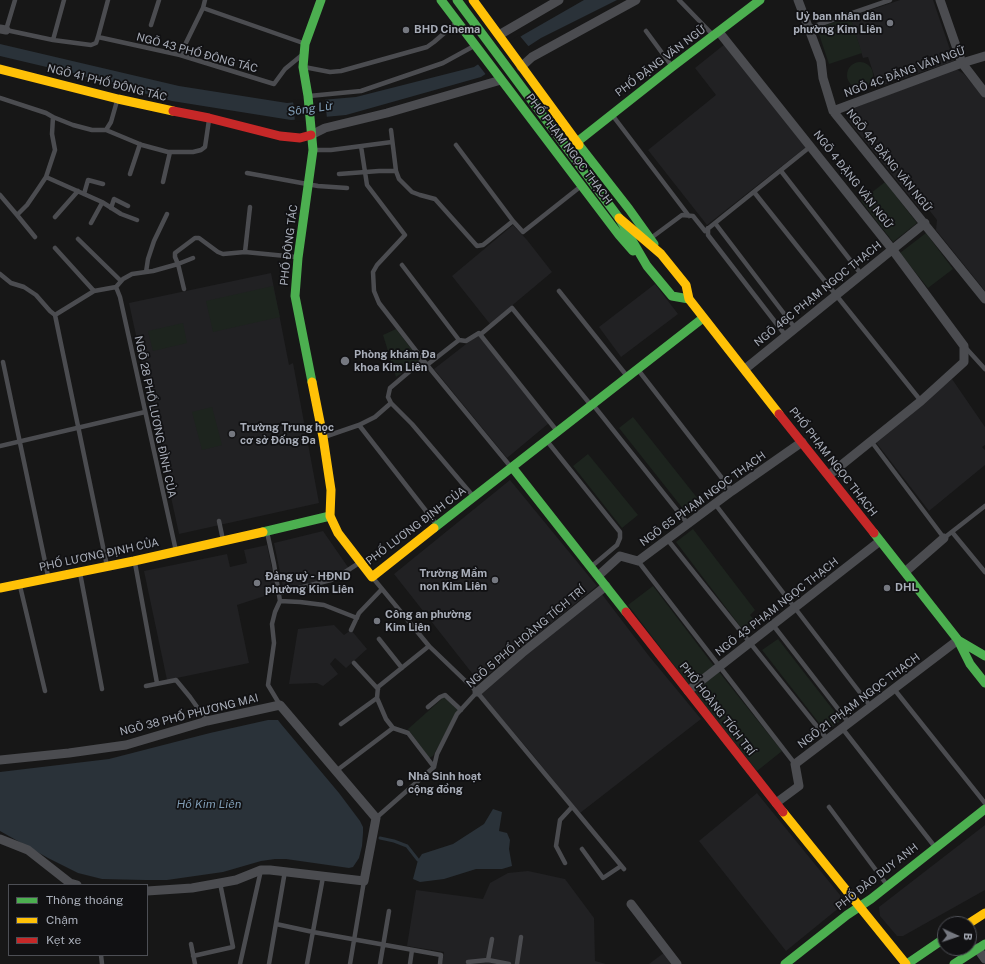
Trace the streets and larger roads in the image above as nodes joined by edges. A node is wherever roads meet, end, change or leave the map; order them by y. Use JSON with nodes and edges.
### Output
{"nodes":[{"id":1,"x":321,"y":0,"type":"edge"},
{"id":2,"x":441,"y":0,"type":"edge"},
{"id":3,"x":456,"y":0,"type":"edge"},
{"id":4,"x":473,"y":0,"type":"edge"},
{"id":5,"x":636,"y":0,"type":"edge"},
{"id":6,"x":760,"y":0,"type":"edge"},
{"id":7,"x":798,"y":0,"type":"edge"},
{"id":8,"x":940,"y":0,"type":"edge"},
{"id":9,"x":556,"y":1,"type":"edge"},
{"id":10,"x":716,"y":34,"type":"junction"},
{"id":11,"x":499,"y":35,"type":"junction"},
{"id":12,"x":985,"y":56,"type":"edge"},
{"id":13,"x":962,"y":63,"type":"junction"},
{"id":14,"x":521,"y":66,"type":"junction"},
{"id":15,"x":0,"y":69,"type":"edge"},
{"id":16,"x":499,"y":77,"type":"junction"},
{"id":17,"x":985,"y":93,"type":"edge"},
{"id":18,"x":833,"y":111,"type":"junction"},
{"id":19,"x":312,"y":135,"type":"junction"},
{"id":20,"x":577,"y":142,"type":"junction"},
{"id":21,"x":619,"y":218,"type":"junction"},
{"id":22,"x":924,"y":223,"type":"junction"},
{"id":23,"x":892,"y":249,"type":"junction"},
{"id":24,"x":661,"y":254,"type":"junction"},
{"id":25,"x":647,"y":266,"type":"junction"},
{"id":26,"x":689,"y":299,"type":"junction"},
{"id":27,"x":985,"y":299,"type":"edge"},
{"id":28,"x":703,"y":318,"type":"junction"},
{"id":29,"x":745,"y":369,"type":"junction"},
{"id":30,"x":802,"y":442,"type":"junction"},
{"id":31,"x":512,"y":467,"type":"junction"},
{"id":32,"x":829,"y":475,"type":"junction"},
{"id":33,"x":330,"y":516,"type":"junction"},
{"id":34,"x":944,"y":538,"type":"road end"},
{"id":35,"x":880,"y":541,"type":"junction"},
{"id":36,"x":905,"y":572,"type":"junction"},
{"id":37,"x":598,"y":576,"type":"junction"},
{"id":38,"x":606,"y":586,"type":"junction"},
{"id":39,"x":0,"y":588,"type":"edge"},
{"id":40,"x":958,"y":640,"type":"junction"},
{"id":41,"x":984,"y":655,"type":"edge"},
{"id":42,"x":985,"y":683,"type":"edge"},
{"id":43,"x":688,"y":691,"type":"junction"},
{"id":44,"x":477,"y":692,"type":"road end"},
{"id":45,"x":0,"y":760,"type":"edge"},
{"id":46,"x":776,"y":803,"type":"junction"},
{"id":47,"x":985,"y":809,"type":"edge"},
{"id":48,"x":0,"y":839,"type":"edge"},
{"id":49,"x":73,"y":884,"type":"edge"},
{"id":50,"x":148,"y":891,"type":"edge"},
{"id":51,"x":631,"y":904,"type":"dead end"},
{"id":52,"x":860,"y":907,"type":"junction"},
{"id":53,"x":937,"y":943,"type":"edge"},
{"id":54,"x":981,"y":946,"type":"edge"},
{"id":55,"x":985,"y":959,"type":"edge"},
{"id":56,"x":677,"y":964,"type":"edge"},
{"id":57,"x":785,"y":964,"type":"edge"},
{"id":58,"x":906,"y":964,"type":"edge"},
{"id":59,"x":954,"y":964,"type":"edge"}],
"edges":[{"from":1,"to":19,"type":"street","name":"PHỐ ĐÔNG TÁC"},
{"from":2,"to":16,"type":"street","name":"PHỐ PHẠM NGỌC THẠCH"},
{"from":3,"to":21,"type":"street"},
{"from":4,"to":11,"type":"street","name":"PHỐ PHẠM NGỌC THẠCH"},
{"from":5,"to":14,"type":"street"},
{"from":6,"to":10,"type":"street","name":"PHỐ ĐẶNG VĂN NGỮ"},
{"from":7,"to":18,"type":"street","name":"NGÕ 4A ĐẶNG VĂN NGỮ"},
{"from":8,"to":13,"type":"street"},
{"from":9,"to":11,"type":"street"},
{"from":10,"to":20,"type":"street","name":"PHỐ ĐẶNG VĂN NGỮ"},
{"from":10,"to":23,"type":"street","name":"NGÕ 4 ĐẶNG VĂN NGỮ"},
{"from":11,"to":14,"type":"street","name":"PHỐ PHẠM NGỌC THẠCH"},
{"from":12,"to":13,"type":"street","name":"NGÕ 4C ĐẶNG VĂN NGỮ"},
{"from":13,"to":17,"type":"street"},
{"from":13,"to":18,"type":"street","name":"NGÕ 4C ĐẶNG VĂN NGỮ"},
{"from":14,"to":20,"type":"street","name":"PHỐ PHẠM NGỌC THẠCH"},
{"from":15,"to":19,"type":"street","name":"NGÕ 41 PHỐ ĐÔNG TÁC"},
{"from":16,"to":19,"type":"street"},
{"from":16,"to":25,"type":"street","name":"PHỐ PHẠM NGỌC THẠCH"},
{"from":18,"to":22,"type":"street","name":"NGÕ 4A ĐẶNG VĂN NGỮ"},
{"from":19,"to":33,"type":"street","name":"PHỐ ĐÔNG TÁC"},
{"from":20,"to":24,"type":"street","name":"PHỐ PHẠM NGỌC THẠCH"},
{"from":21,"to":24,"type":"street"},
{"from":21,"to":25,"type":"street"},
{"from":22,"to":23,"type":"street","name":"NGÕ 46C PHẠM NGỌC THẠCH"},
{"from":22,"to":27,"type":"street","name":"NGÕ 4A ĐẶNG VĂN NGỮ"},
{"from":23,"to":29,"type":"street","name":"NGÕ 46C PHẠM NGỌC THẠCH"},
{"from":23,"to":32,"type":"street","name":"NGÕ 4 ĐẶNG VĂN NGỮ"},
{"from":24,"to":26,"type":"street","name":"PHỐ PHẠM NGỌC THẠCH"},
{"from":25,"to":26,"type":"street","name":"PHỐ PHẠM NGỌC THẠCH"},
{"from":26,"to":28,"type":"street","name":"PHỐ PHẠM NGỌC THẠCH"},
{"from":28,"to":29,"type":"street","name":"PHỐ PHẠM NGỌC THẠCH"},
{"from":28,"to":31,"type":"street","name":"PHỐ LƯƠNG ĐỊNH CỦA"},
{"from":29,"to":30,"type":"street","name":"PHỐ PHẠM NGỌC THẠCH"},
{"from":30,"to":32,"type":"street","name":"PHỐ PHẠM NGỌC THẠCH"},
{"from":30,"to":37,"type":"street","name":"NGÕ 65 PHẠM NGỌC THẠCH"},
{"from":31,"to":33,"type":"street","name":"PHỐ LƯƠNG ĐỊNH CỦA"},
{"from":31,"to":37,"type":"street","name":"PHỐ HOÀNG TÍCH TRÍ"},
{"from":32,"to":35,"type":"street","name":"PHỐ PHẠM NGỌC THẠCH"},
{"from":33,"to":39,"type":"street","name":"PHỐ LƯƠNG ĐỊNH CỦA"},
{"from":34,"to":36,"type":"street"},
{"from":35,"to":36,"type":"street","name":"PHỐ PHẠM NGỌC THẠCH"},
{"from":35,"to":43,"type":"street","name":"NGÕ 43 PHẠM NGỌC THẠCH"},
{"from":36,"to":40,"type":"street","name":"PHỐ PHẠM NGỌC THẠCH"},
{"from":37,"to":38,"type":"street","name":"PHỐ HOÀNG TÍCH TRÍ"},
{"from":38,"to":43,"type":"street","name":"PHỐ HOÀNG TÍCH TRÍ"},
{"from":38,"to":44,"type":"street","name":"NGÕ 5 PHỐ HOÀNG TÍCH TRÍ"},
{"from":40,"to":41,"type":"street","name":"PHỐ PHẠM NGỌC THẠCH"},
{"from":40,"to":42,"type":"street","name":"PHỐ PHẠM NGỌC THẠCH"},
{"from":40,"to":46,"type":"street","name":"NGÕ 21 PHẠM NGỌC THẠCH"},
{"from":43,"to":46,"type":"street","name":"PHỐ HOÀNG TÍCH TRÍ"},
{"from":45,"to":50,"type":"street","name":"NGÕ 38 PHỐ PHƯƠNG MAI"},
{"from":46,"to":52,"type":"street","name":"PHỐ HOÀNG TÍCH TRÍ"},
{"from":47,"to":52,"type":"street","name":"PHỐ ĐÀO DUY ANH"},
{"from":48,"to":49,"type":"street"},
{"from":51,"to":56,"type":"street"},
{"from":52,"to":57,"type":"street","name":"PHỐ ĐÀO DUY ANH"},
{"from":52,"to":58,"type":"street","name":"PHỐ HOÀNG TÍCH TRÍ"},
{"from":53,"to":58,"type":"street"},
{"from":54,"to":55,"type":"street"},
{"from":54,"to":59,"type":"street"}]}
